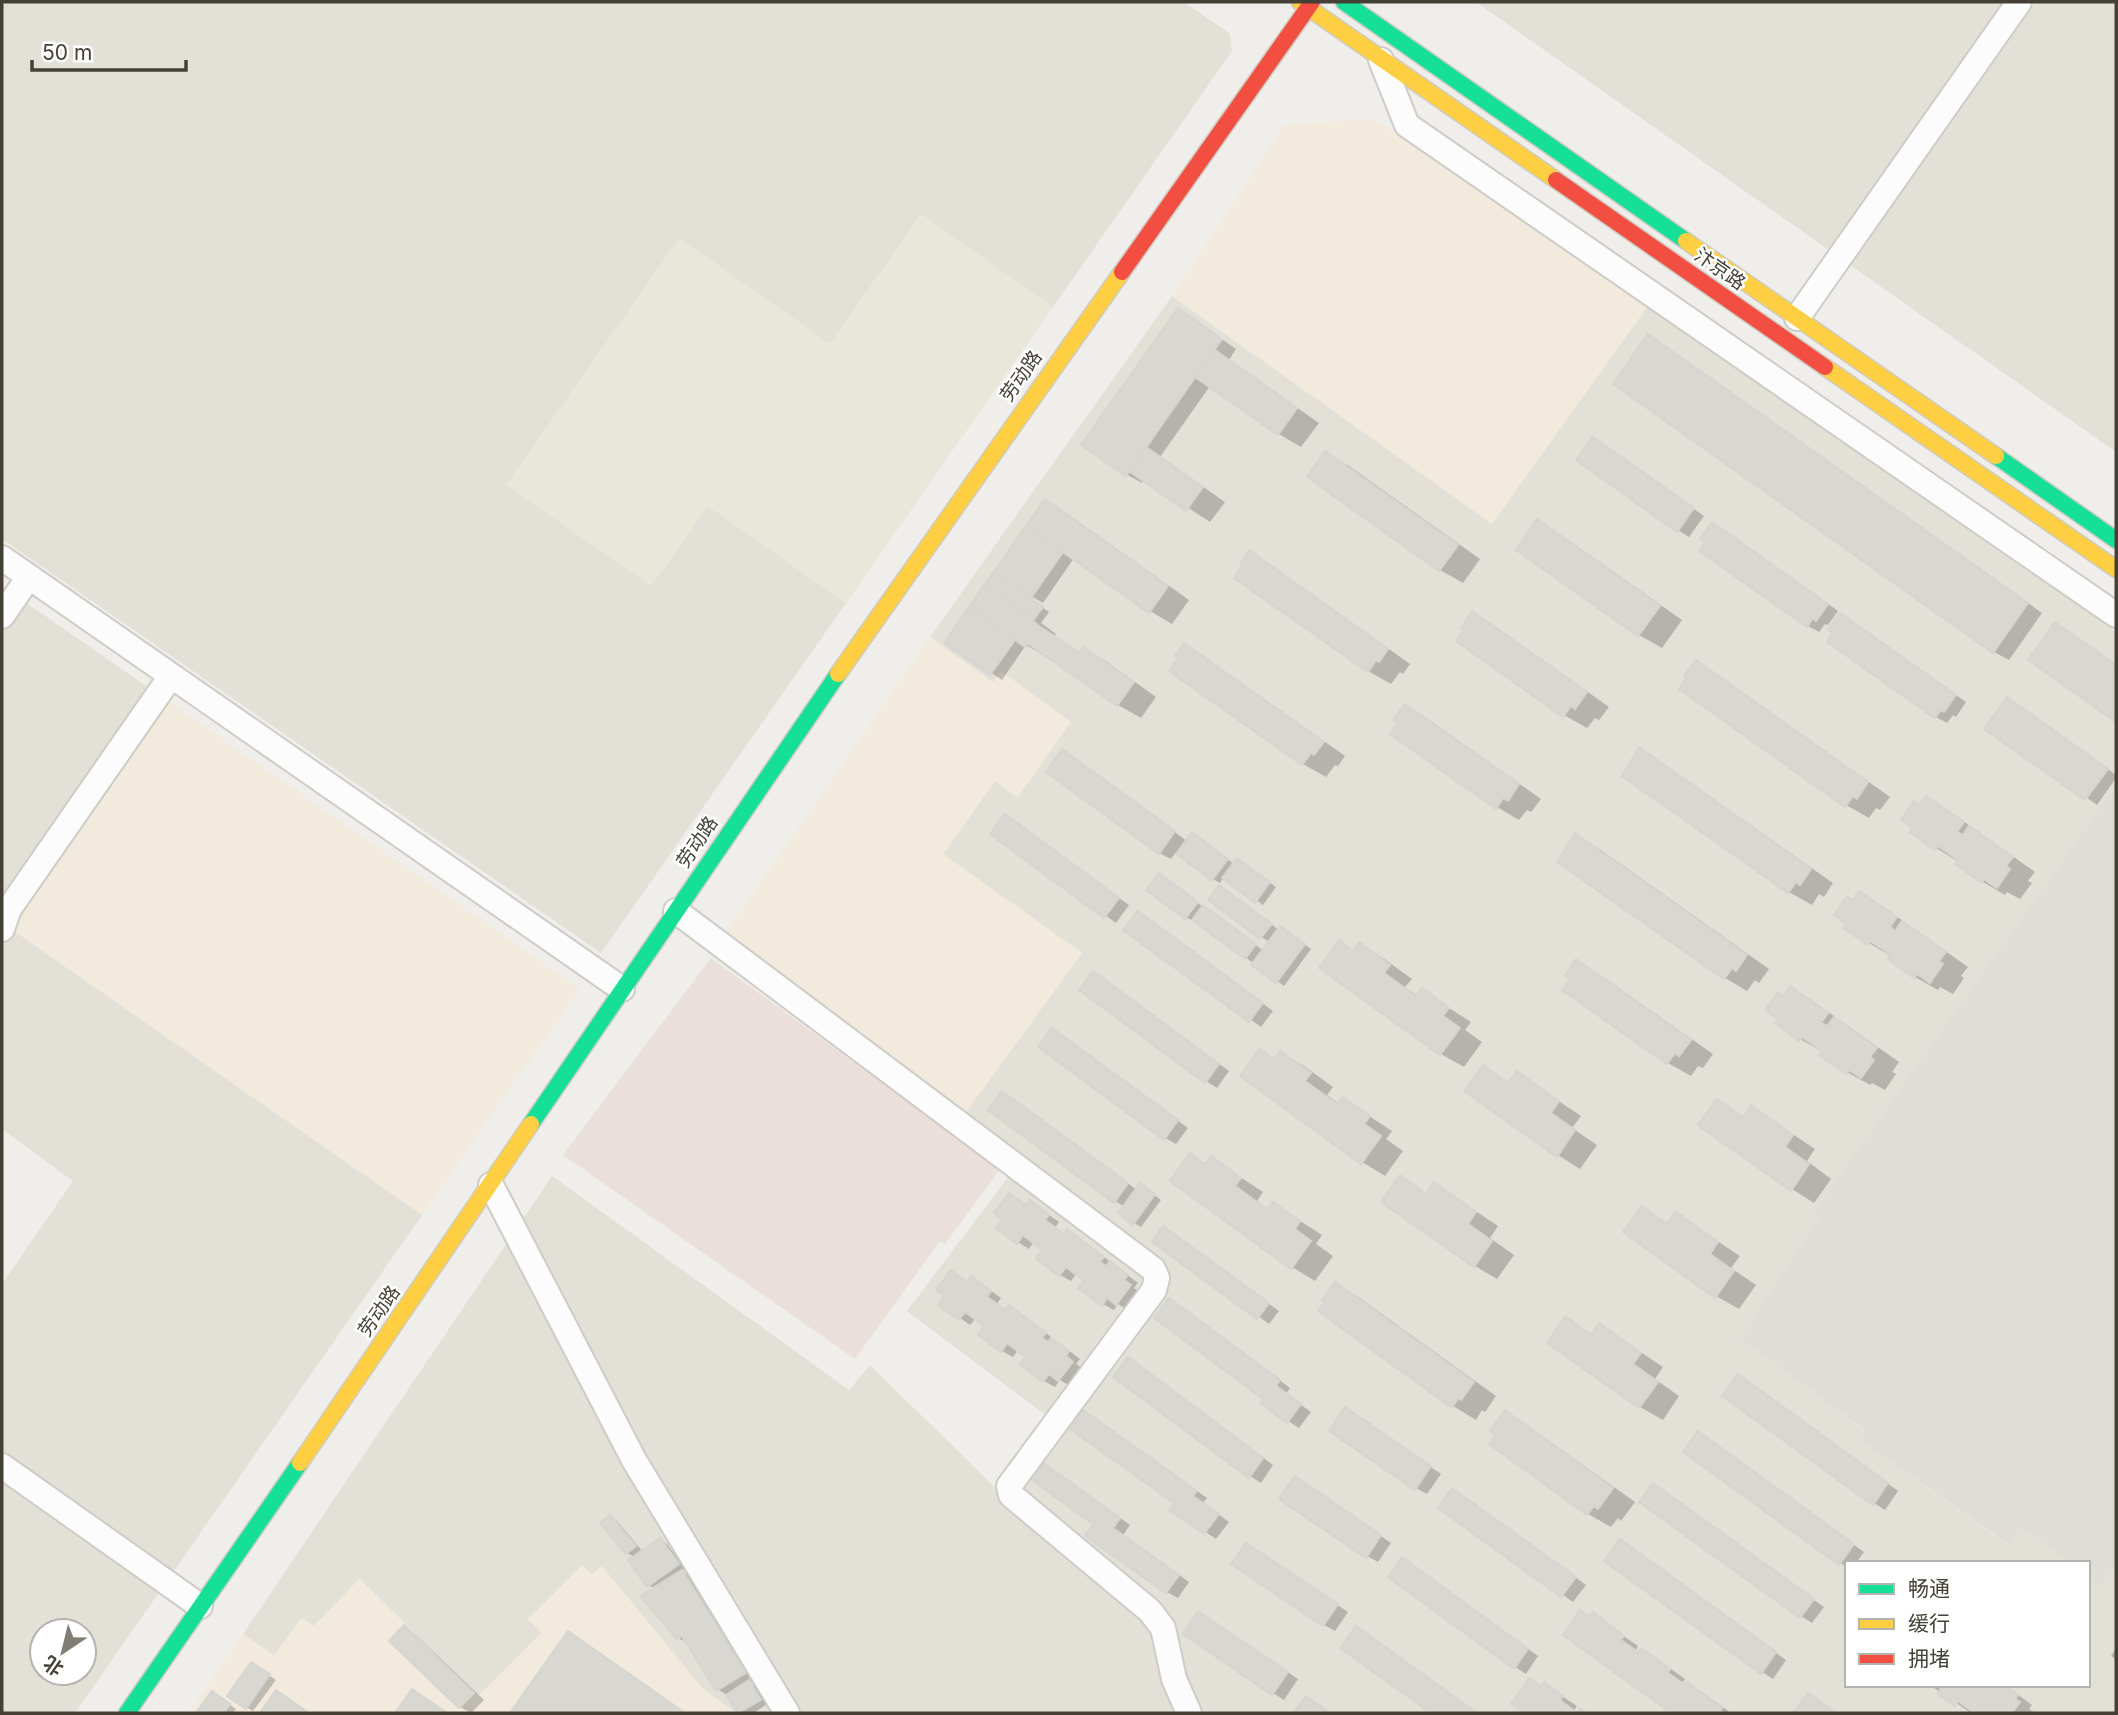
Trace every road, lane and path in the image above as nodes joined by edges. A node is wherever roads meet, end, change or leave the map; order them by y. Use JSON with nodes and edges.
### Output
{"nodes":[{"id":1,"x":1344,"y":2,"type":"edge"},
{"id":2,"x":2019,"y":2,"type":"edge"},
{"id":3,"x":1307,"y":4,"type":"edge"},
{"id":4,"x":1381,"y":60,"type":"junction"},
{"id":5,"x":1797,"y":318,"type":"junction"},
{"id":6,"x":2116,"y":540,"type":"edge"},
{"id":7,"x":2,"y":558,"type":"edge"},
{"id":8,"x":2116,"y":569,"type":"edge"},
{"id":9,"x":29,"y":577,"type":"junction"},
{"id":10,"x":2116,"y":615,"type":"edge"},
{"id":11,"x":2,"y":616,"type":"edge"},
{"id":12,"x":171,"y":676,"type":"junction"},
{"id":13,"x":676,"y":911,"type":"junction"},
{"id":14,"x":2,"y":929,"type":"edge"},
{"id":15,"x":622,"y":989,"type":"junction"},
{"id":16,"x":491,"y":1185,"type":"junction"},
{"id":17,"x":2,"y":1466,"type":"edge"},
{"id":18,"x":200,"y":1606,"type":"junction"},
{"id":19,"x":127,"y":1713,"type":"edge"},
{"id":20,"x":787,"y":1713,"type":"edge"},
{"id":21,"x":1189,"y":1713,"type":"edge"}],
"edges":[{"from":1,"to":5,"type":"street","name":"汴京路"},
{"from":2,"to":5,"type":"street"},
{"from":3,"to":4,"type":"street","name":"汴京路"},
{"from":3,"to":13,"type":"street","name":"劳动路"},
{"from":4,"to":8,"type":"street","name":"汴京路"},
{"from":4,"to":10,"type":"street"},
{"from":5,"to":6,"type":"street","name":"汴京路"},
{"from":7,"to":9,"type":"street"},
{"from":9,"to":11,"type":"street"},
{"from":9,"to":12,"type":"street"},
{"from":12,"to":14,"type":"street"},
{"from":12,"to":15,"type":"street"},
{"from":13,"to":15,"type":"street","name":"劳动路"},
{"from":13,"to":21,"type":"street"},
{"from":15,"to":16,"type":"street","name":"劳动路"},
{"from":16,"to":18,"type":"street","name":"劳动路"},
{"from":16,"to":20,"type":"street"},
{"from":17,"to":18,"type":"street"},
{"from":18,"to":19,"type":"street","name":"劳动路"}]}
